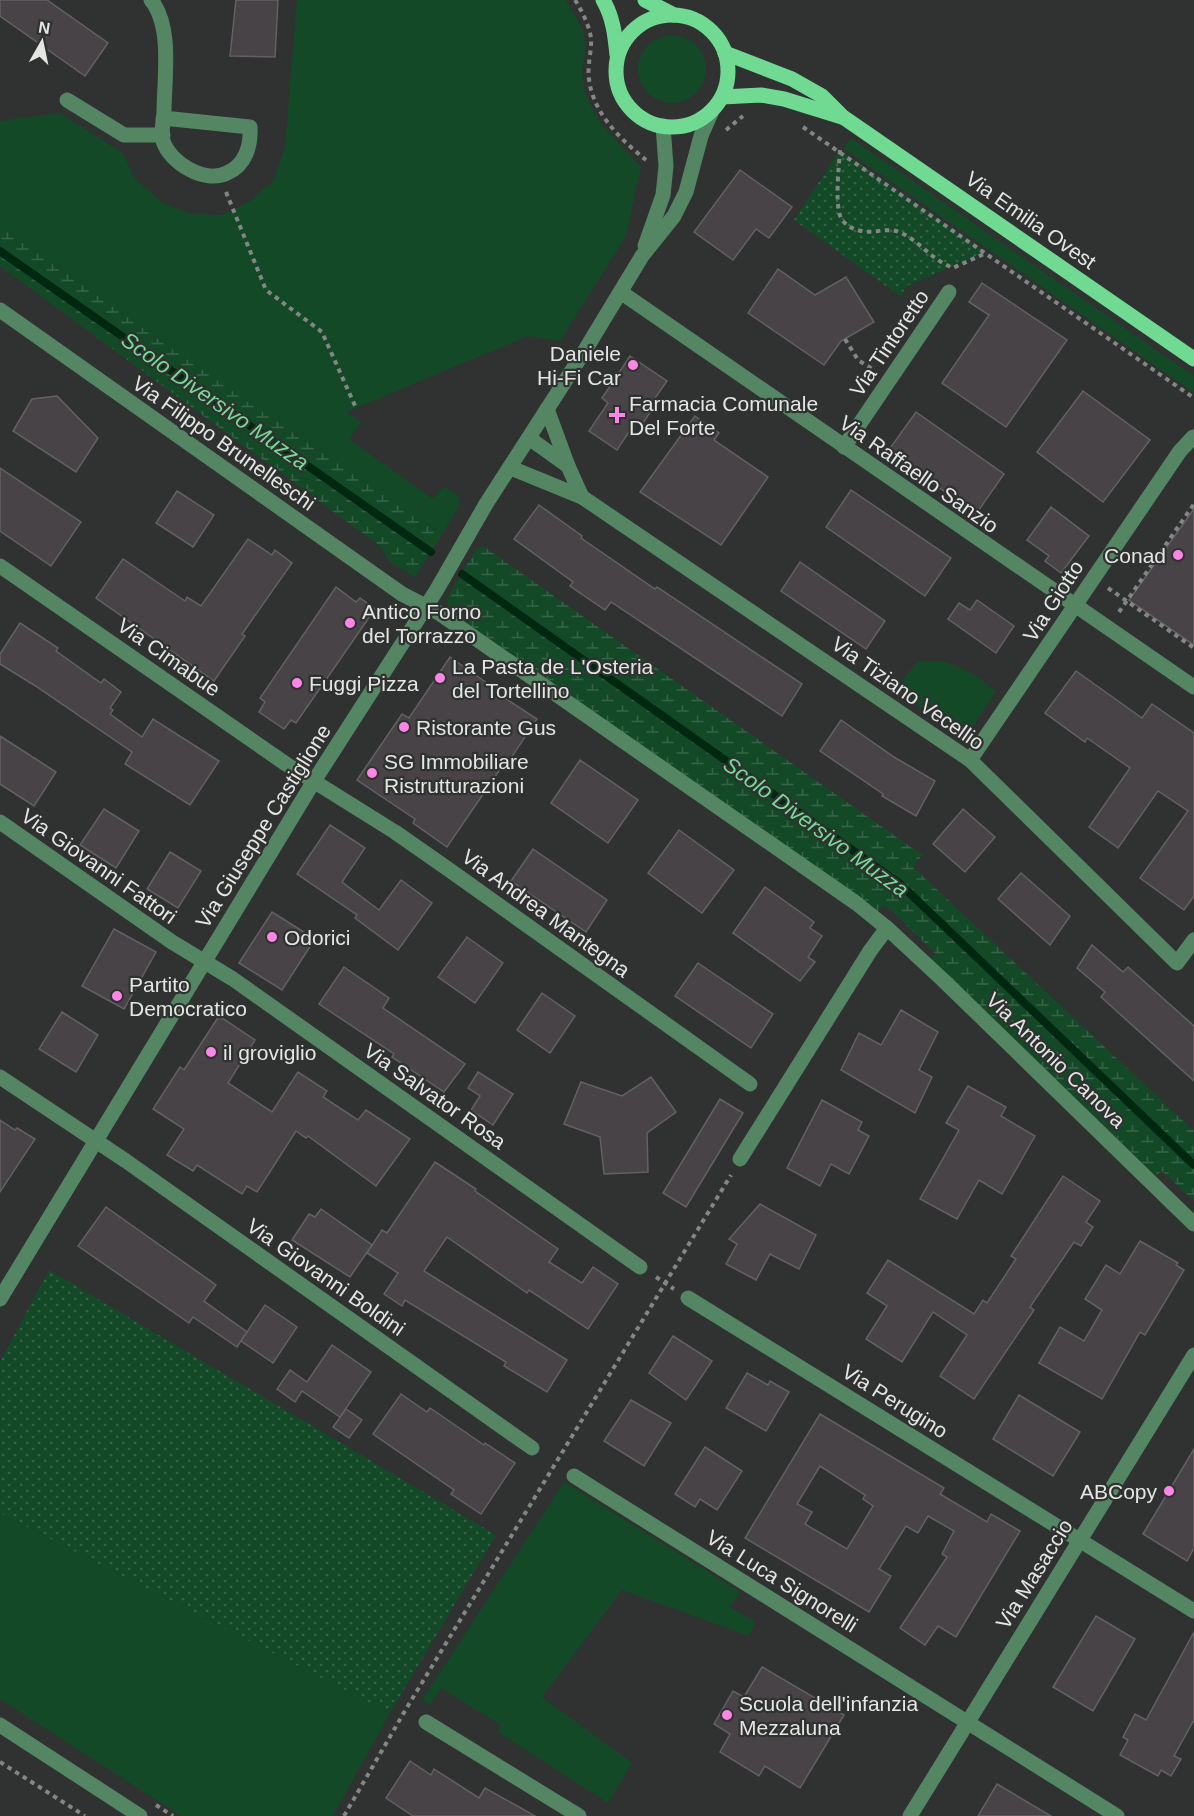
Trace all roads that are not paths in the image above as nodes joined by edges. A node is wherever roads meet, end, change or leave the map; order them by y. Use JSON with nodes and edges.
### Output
{"nodes":[{"id":1,"x":152,"y":0,"type":"edge"},
{"id":2,"x":603,"y":0,"type":"edge"},
{"id":3,"x":645,"y":0,"type":"edge"},
{"id":4,"x":674,"y":15,"type":"junction"},
{"id":5,"x":725,"y":53,"type":"junction"},
{"id":6,"x":617,"y":59,"type":"junction"},
{"id":7,"x":722,"y":97,"type":"junction"},
{"id":8,"x":67,"y":100,"type":"dead end"},
{"id":9,"x":712,"y":111,"type":"junction"},
{"id":10,"x":843,"y":117,"type":"junction"},
{"id":11,"x":164,"y":118,"type":"junction"},
{"id":12,"x":663,"y":126,"type":"junction"},
{"id":13,"x":163,"y":135,"type":"junction"},
{"id":14,"x":642,"y":256,"type":"junction"},
{"id":15,"x":622,"y":292,"type":"junction"},
{"id":16,"x":949,"y":292,"type":"dead end"},
{"id":17,"x":0,"y":310,"type":"edge"},
{"id":18,"x":1194,"y":359,"type":"edge"},
{"id":19,"x":547,"y":409,"type":"junction"},
{"id":20,"x":1193,"y":437,"type":"edge"},
{"id":21,"x":529,"y":438,"type":"junction"},
{"id":22,"x":844,"y":447,"type":"junction"},
{"id":23,"x":568,"y":466,"type":"junction"},
{"id":24,"x":511,"y":468,"type":"junction"},
{"id":25,"x":582,"y":497,"type":"junction"},
{"id":26,"x":0,"y":566,"type":"edge"},
{"id":27,"x":427,"y":605,"type":"junction"},
{"id":28,"x":1075,"y":606,"type":"junction"},
{"id":29,"x":1194,"y":687,"type":"edge"},
{"id":30,"x":970,"y":760,"type":"junction"},
{"id":31,"x":314,"y":782,"type":"junction"},
{"id":32,"x":0,"y":822,"type":"edge"},
{"id":33,"x":887,"y":928,"type":"junction"},
{"id":34,"x":1194,"y":940,"type":"edge"},
{"id":35,"x":205,"y":962,"type":"junction"},
{"id":36,"x":0,"y":1077,"type":"edge"},
{"id":37,"x":750,"y":1084,"type":"dead end"},
{"id":38,"x":95,"y":1140,"type":"junction"},
{"id":39,"x":740,"y":1159,"type":"road end"},
{"id":40,"x":1194,"y":1224,"type":"edge"},
{"id":41,"x":640,"y":1266,"type":"dead end"},
{"id":42,"x":688,"y":1298,"type":"dead end"},
{"id":43,"x":0,"y":1299,"type":"edge"},
{"id":44,"x":1194,"y":1354,"type":"edge"},
{"id":45,"x":531,"y":1448,"type":"dead end"},
{"id":46,"x":574,"y":1476,"type":"dead end"},
{"id":47,"x":1080,"y":1540,"type":"junction"},
{"id":48,"x":1194,"y":1611,"type":"edge"},
{"id":49,"x":426,"y":1722,"type":"dead end"},
{"id":50,"x":968,"y":1722,"type":"junction"},
{"id":51,"x":0,"y":1725,"type":"edge"},
{"id":52,"x":140,"y":1816,"type":"edge"},
{"id":53,"x":579,"y":1816,"type":"edge"},
{"id":54,"x":910,"y":1816,"type":"edge"},
{"id":55,"x":1117,"y":1816,"type":"edge"}],
"edges":[{"from":1,"to":11,"type":"street"},
{"from":2,"to":6,"type":"main road"},
{"from":3,"to":4,"type":"main road"},
{"from":4,"to":5,"type":"main road"},
{"from":4,"to":6,"type":"main road"},
{"from":5,"to":7,"type":"main road"},
{"from":5,"to":10,"type":"main road","name":"Via Emilia Ovest"},
{"from":6,"to":12,"type":"main road"},
{"from":7,"to":9,"type":"main road"},
{"from":7,"to":10,"type":"main road","name":"Via Emilia Ovest"},
{"from":8,"to":13,"type":"street"},
{"from":9,"to":12,"type":"main road"},
{"from":9,"to":14,"type":"street","name":"Via Giuseppe Castiglione"},
{"from":10,"to":18,"type":"main road","name":"Via Emilia Ovest"},
{"from":11,"to":13,"type":"street"},
{"from":11,"to":13,"type":"street"},
{"from":12,"to":14,"type":"street","name":"Via Giuseppe Castiglione"},
{"from":14,"to":15,"type":"street","name":"Via Giuseppe Castiglione"},
{"from":15,"to":19,"type":"street","name":"Via Giuseppe Castiglione"},
{"from":15,"to":22,"type":"street","name":"Via Raffaello Sanzio"},
{"from":16,"to":22,"type":"street","name":"Via Tintoretto"},
{"from":17,"to":27,"type":"street","name":"Via Filippo Brunelleschi"},
{"from":19,"to":21,"type":"street","name":"Via Giuseppe Castiglione"},
{"from":19,"to":23,"type":"street"},
{"from":20,"to":28,"type":"street","name":"Via Giotto"},
{"from":21,"to":23,"type":"street"},
{"from":21,"to":24,"type":"street","name":"Via Giuseppe Castiglione"},
{"from":22,"to":28,"type":"street","name":"Via Raffaello Sanzio"},
{"from":23,"to":25,"type":"street"},
{"from":24,"to":25,"type":"street","name":"Via Tiziano Vecellio"},
{"from":24,"to":27,"type":"street","name":"Via Giuseppe Castiglione"},
{"from":25,"to":30,"type":"street","name":"Via Tiziano Vecellio"},
{"from":26,"to":31,"type":"street","name":"Via Cimabue"},
{"from":27,"to":31,"type":"street","name":"Via Giuseppe Castiglione"},
{"from":27,"to":33,"type":"street","name":"Via Antonio Canova"},
{"from":28,"to":29,"type":"street","name":"Via Raffaello Sanzio"},
{"from":28,"to":30,"type":"street","name":"Via Giotto"},
{"from":30,"to":34,"type":"street","name":"Via Tiziano Vecellio"},
{"from":31,"to":35,"type":"street","name":"Via Giuseppe Castiglione"},
{"from":31,"to":37,"type":"street","name":"Via Andrea Mantegna"},
{"from":32,"to":35,"type":"street","name":"Via Giovanni Fattori"},
{"from":33,"to":39,"type":"street"},
{"from":33,"to":40,"type":"street","name":"Via Antonio Canova"},
{"from":35,"to":38,"type":"street","name":"Via Giuseppe Castiglione"},
{"from":35,"to":41,"type":"street","name":"Via Salvator Rosa"},
{"from":36,"to":38,"type":"street","name":"Via Giovanni Boldini"},
{"from":38,"to":43,"type":"street","name":"Via Giuseppe Castiglione"},
{"from":38,"to":45,"type":"street","name":"Via Giovanni Boldini"},
{"from":42,"to":47,"type":"street","name":"Via Perugino"},
{"from":44,"to":47,"type":"street","name":"Via Masaccio"},
{"from":46,"to":50,"type":"street","name":"Via Luca Signorelli"},
{"from":47,"to":48,"type":"street","name":"Via Perugino"},
{"from":47,"to":50,"type":"street","name":"Via Masaccio"},
{"from":49,"to":53,"type":"street"},
{"from":50,"to":54,"type":"street","name":"Via Masaccio"},
{"from":50,"to":55,"type":"street","name":"Via Luca Signorelli"},
{"from":51,"to":52,"type":"street"}]}
